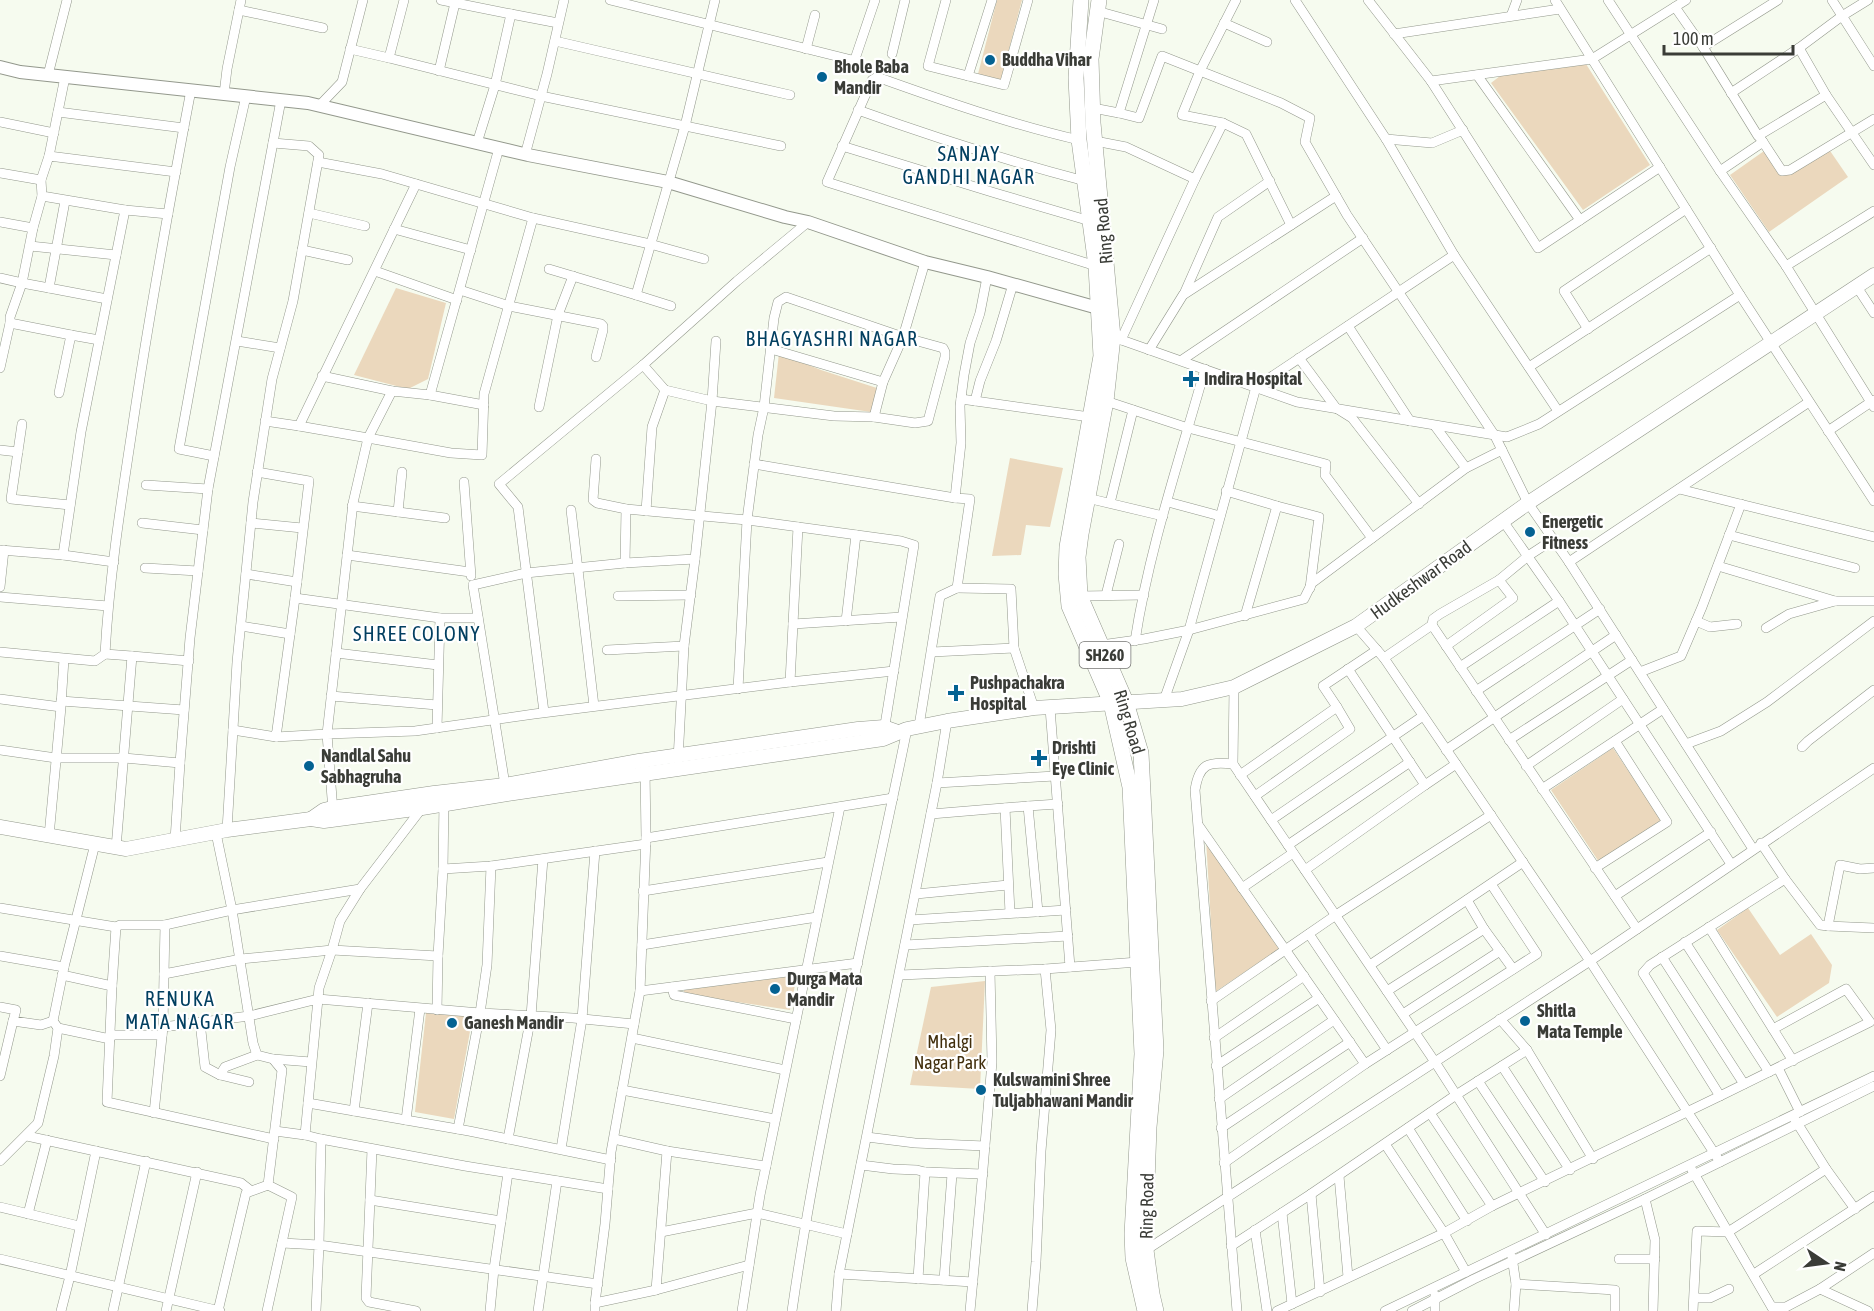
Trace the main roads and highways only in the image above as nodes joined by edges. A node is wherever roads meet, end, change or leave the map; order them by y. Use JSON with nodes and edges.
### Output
{"nodes":[{"id":1,"x":1080,"y":0,"type":"edge"},
{"id":2,"x":1098,"y":6,"type":"edge"},
{"id":3,"x":1874,"y":275,"type":"edge"},
{"id":4,"x":1118,"y":703,"type":"junction"},
{"id":5,"x":645,"y":767,"type":"junction"},
{"id":6,"x":443,"y":798,"type":"junction"},
{"id":7,"x":333,"y":814,"type":"junction"},
{"id":8,"x":0,"y":827,"type":"edge"},
{"id":9,"x":1140,"y":1254,"type":"junction"},
{"id":10,"x":1145,"y":1311,"type":"edge"},
{"id":11,"x":1156,"y":1311,"type":"edge"}],
"edges":[{"from":1,"to":4,"type":"highway","name":"Ring Road","number":"SH260"},
{"from":2,"to":4,"type":"highway","name":"Ring Road","number":"SH260"},
{"from":3,"to":4,"type":"main road","name":"Hudkeshwar Road"},
{"from":4,"to":5,"type":"main road","name":"Hudkeshwar Road"},
{"from":4,"to":9,"type":"highway","name":"Ring Road","number":"SH260"},
{"from":4,"to":9,"type":"highway","name":"Ring Road","number":"SH260"},
{"from":5,"to":6,"type":"main road"},
{"from":5,"to":6,"type":"main road"},
{"from":6,"to":7,"type":"main road"},
{"from":6,"to":7,"type":"main road"},
{"from":7,"to":8,"type":"main road"},
{"from":9,"to":10,"type":"highway","name":"Ring Road","number":"SH260"},
{"from":9,"to":11,"type":"highway","name":"Ring Road","number":"SH260"}]}
